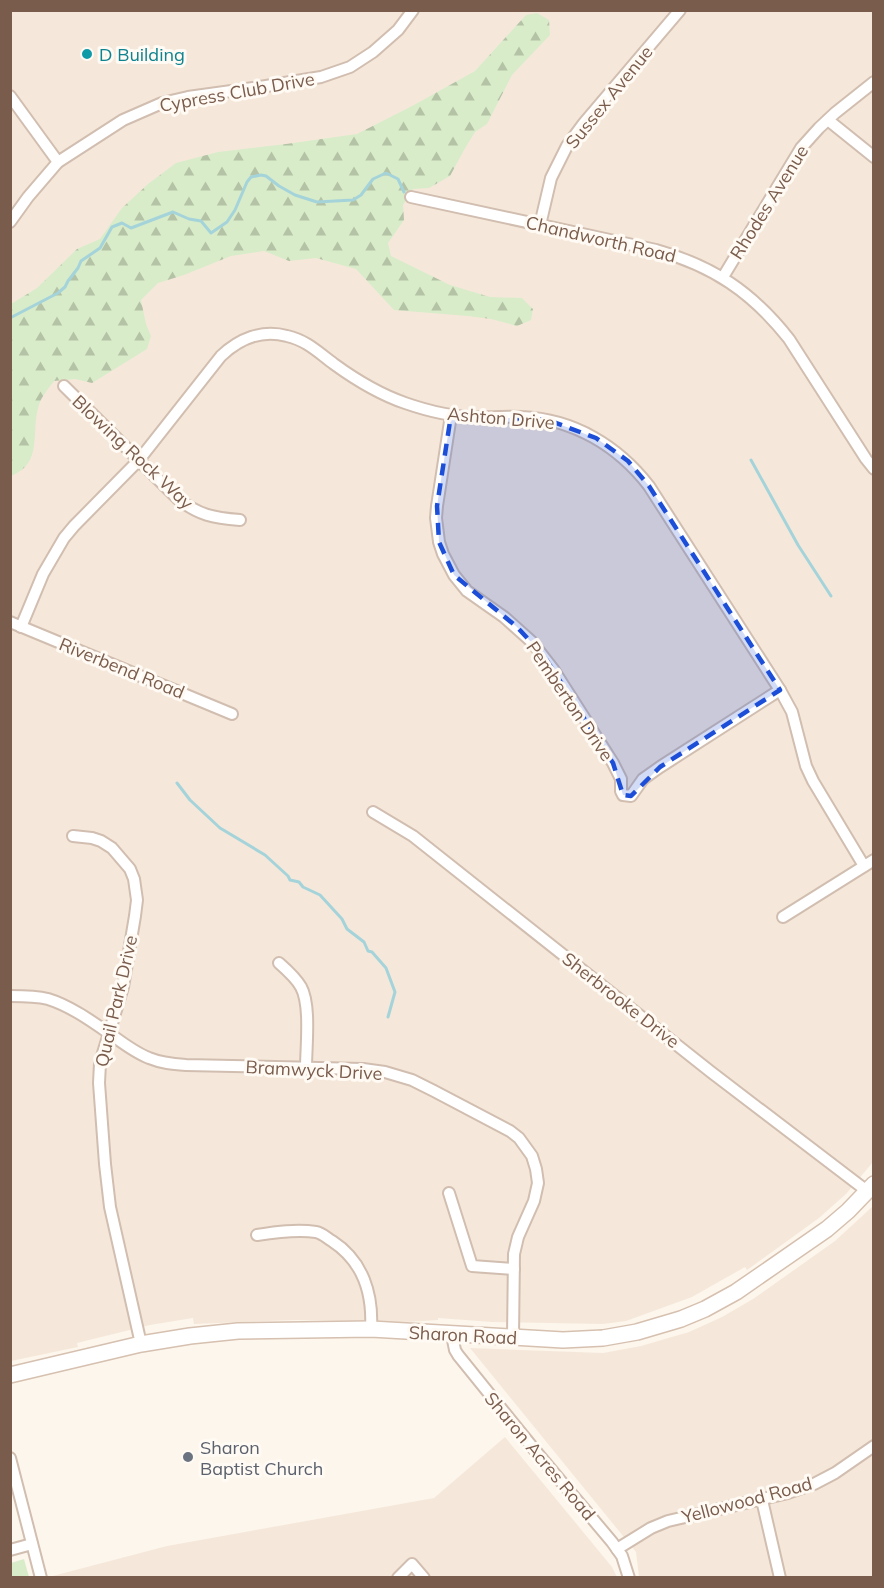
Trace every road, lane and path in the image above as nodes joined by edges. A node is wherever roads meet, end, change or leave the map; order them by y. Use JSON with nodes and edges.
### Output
{"nodes":[{"id":1,"x":413,"y":10,"type":"edge"},
{"id":2,"x":680,"y":10,"type":"edge"},
{"id":3,"x":873,"y":82,"type":"edge"},
{"id":4,"x":10,"y":96,"type":"edge"},
{"id":5,"x":828,"y":120,"type":"junction"},
{"id":6,"x":873,"y":157,"type":"edge"},
{"id":7,"x":58,"y":162,"type":"junction"},
{"id":8,"x":411,"y":197,"type":"dead end"},
{"id":9,"x":10,"y":222,"type":"edge"},
{"id":10,"x":540,"y":225,"type":"junction"},
{"id":11,"x":723,"y":278,"type":"junction"},
{"id":12,"x":64,"y":386,"type":"dead end"},
{"id":13,"x":452,"y":415,"type":"junction"},
{"id":14,"x":139,"y":460,"type":"junction"},
{"id":15,"x":873,"y":469,"type":"edge"},
{"id":16,"x":240,"y":520,"type":"dead end"},
{"id":17,"x":16,"y":624,"type":"edge"},
{"id":18,"x":780,"y":690,"type":"junction"},
{"id":19,"x":232,"y":714,"type":"dead end"},
{"id":20,"x":373,"y":812,"type":"dead end"},
{"id":21,"x":73,"y":836,"type":"dead end"},
{"id":22,"x":869,"y":863,"type":"edge"},
{"id":23,"x":783,"y":917,"type":"dead end"},
{"id":24,"x":279,"y":963,"type":"dead end"},
{"id":25,"x":10,"y":996,"type":"edge"},
{"id":26,"x":110,"y":1034,"type":"junction"},
{"id":27,"x":306,"y":1068,"type":"junction"},
{"id":28,"x":870,"y":1188,"type":"edge"},
{"id":29,"x":449,"y":1193,"type":"dead end"},
{"id":30,"x":257,"y":1235,"type":"dead end"},
{"id":31,"x":514,"y":1269,"type":"junction"},
{"id":32,"x":371,"y":1329,"type":"junction"},
{"id":33,"x":452,"y":1335,"type":"junction"},
{"id":34,"x":513,"y":1337,"type":"junction"},
{"id":35,"x":141,"y":1344,"type":"junction"},
{"id":36,"x":10,"y":1375,"type":"edge"},
{"id":37,"x":873,"y":1446,"type":"edge"},
{"id":38,"x":10,"y":1458,"type":"edge"},
{"id":39,"x":762,"y":1500,"type":"junction"},
{"id":40,"x":32,"y":1544,"type":"junction"},
{"id":41,"x":617,"y":1549,"type":"junction"},
{"id":42,"x":10,"y":1550,"type":"edge"},
{"id":43,"x":40,"y":1578,"type":"edge"},
{"id":44,"x":398,"y":1578,"type":"edge"},
{"id":45,"x":424,"y":1578,"type":"edge"},
{"id":46,"x":628,"y":1578,"type":"edge"},
{"id":47,"x":780,"y":1578,"type":"edge"}],
"edges":[{"from":1,"to":7,"type":"street","name":"Cypress Club Drive"},
{"from":2,"to":10,"type":"street","name":"Sussex Avenue"},
{"from":3,"to":5,"type":"street","name":"Rhodes Avenue"},
{"from":4,"to":7,"type":"street"},
{"from":5,"to":6,"type":"street"},
{"from":5,"to":11,"type":"street","name":"Rhodes Avenue"},
{"from":7,"to":9,"type":"street","name":"Cypress Club Drive"},
{"from":8,"to":10,"type":"street","name":"Chandworth Road"},
{"from":10,"to":11,"type":"street","name":"Chandworth Road"},
{"from":11,"to":15,"type":"street","name":"Chandworth Road"},
{"from":12,"to":14,"type":"street","name":"Blowing Rock Way"},
{"from":13,"to":14,"type":"street","name":"Ashton Drive"},
{"from":13,"to":18,"type":"street","name":"Ashton Drive"},
{"from":13,"to":18,"type":"street","name":"Pemberton Drive"},
{"from":14,"to":16,"type":"street","name":"Blowing Rock Way"},
{"from":14,"to":17,"type":"street","name":"Ashton Drive"},
{"from":17,"to":19,"type":"street","name":"Riverbend Road"},
{"from":18,"to":22,"type":"street","name":"Ashton Drive"},
{"from":20,"to":28,"type":"street","name":"Sherbrooke Drive"},
{"from":21,"to":26,"type":"street","name":"Quail Park Drive"},
{"from":22,"to":23,"type":"street"},
{"from":24,"to":27,"type":"street"},
{"from":25,"to":26,"type":"street","name":"Bramwyck Drive"},
{"from":26,"to":27,"type":"street","name":"Bramwyck Drive"},
{"from":26,"to":35,"type":"street","name":"Quail Park Drive"},
{"from":27,"to":31,"type":"street","name":"Bramwyck Drive"},
{"from":28,"to":34,"type":"main road","name":"Sharon Road"},
{"from":29,"to":31,"type":"street"},
{"from":30,"to":32,"type":"street"},
{"from":31,"to":34,"type":"street","name":"Bramwyck Drive"},
{"from":32,"to":33,"type":"main road","name":"Sharon Road"},
{"from":32,"to":35,"type":"main road","name":"Sharon Road"},
{"from":33,"to":34,"type":"main road","name":"Sharon Road"},
{"from":33,"to":41,"type":"street","name":"Sharon Acres Road"},
{"from":35,"to":36,"type":"main road","name":"Sharon Road"},
{"from":37,"to":39,"type":"street","name":"Yellowood Road"},
{"from":38,"to":40,"type":"street"},
{"from":39,"to":41,"type":"street","name":"Yellowood Road"},
{"from":39,"to":47,"type":"street"},
{"from":40,"to":42,"type":"street"},
{"from":40,"to":43,"type":"street"},
{"from":41,"to":46,"type":"street","name":"Sharon Acres Road"},
{"from":44,"to":45,"type":"street"}]}
